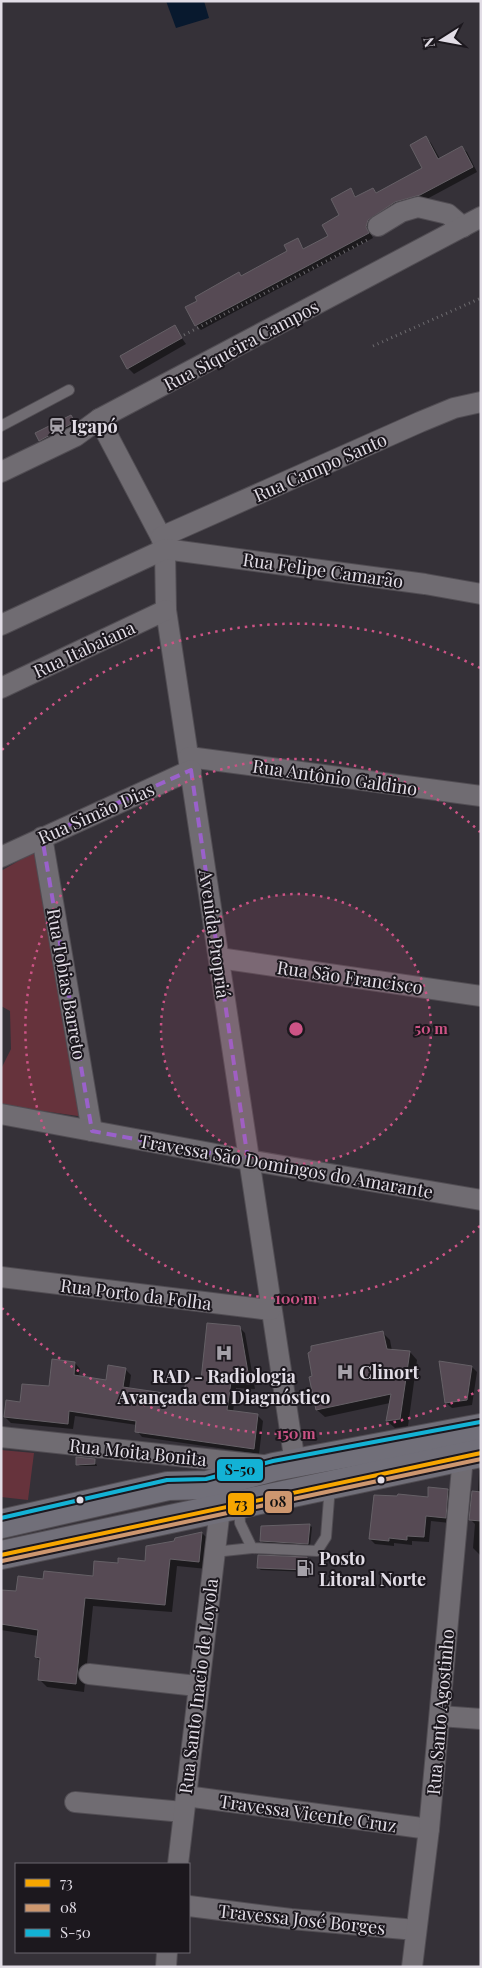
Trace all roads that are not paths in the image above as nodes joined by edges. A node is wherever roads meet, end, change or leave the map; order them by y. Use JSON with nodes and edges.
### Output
{"nodes":[{"id":1,"x":481,"y":218,"type":"edge"},
{"id":2,"x":378,"y":226,"type":"road end"},
{"id":3,"x":463,"y":228,"type":"junction"},
{"id":4,"x":69,"y":390,"type":"dead end"},
{"id":5,"x":481,"y":402,"type":"edge"},
{"id":6,"x":99,"y":419,"type":"junction"},
{"id":7,"x":1,"y":426,"type":"edge"},
{"id":8,"x":1,"y":472,"type":"edge"},
{"id":9,"x":163,"y":543,"type":"junction"},
{"id":10,"x":481,"y":594,"type":"edge"},
{"id":11,"x":166,"y":610,"type":"junction"},
{"id":12,"x":1,"y":625,"type":"edge"},
{"id":13,"x":1,"y":688,"type":"edge"},
{"id":14,"x":190,"y":764,"type":"junction"},
{"id":15,"x":481,"y":796,"type":"edge"},
{"id":16,"x":42,"y":838,"type":"junction"},
{"id":17,"x":1,"y":857,"type":"edge"},
{"id":18,"x":219,"y":958,"type":"junction"},
{"id":19,"x":481,"y":996,"type":"edge"},
{"id":20,"x":1,"y":1114,"type":"edge"},
{"id":21,"x":92,"y":1131,"type":"junction"},
{"id":22,"x":248,"y":1160,"type":"junction"},
{"id":23,"x":481,"y":1200,"type":"edge"},
{"id":24,"x":1,"y":1277,"type":"edge"},
{"id":25,"x":270,"y":1310,"type":"junction"},
{"id":26,"x":1,"y":1437,"type":"edge"},
{"id":27,"x":477,"y":1438,"type":"edge"},
{"id":28,"x":284,"y":1465,"type":"junction"},
{"id":29,"x":207,"y":1485,"type":"junction"},
{"id":30,"x":330,"y":1485,"type":"junction"},
{"id":31,"x":69,"y":1507,"type":"junction"},
{"id":32,"x":229,"y":1507,"type":"junction"},
{"id":33,"x":1,"y":1524,"type":"edge"},
{"id":34,"x":102,"y":1532,"type":"junction"},
{"id":35,"x":1,"y":1543,"type":"edge"},
{"id":36,"x":252,"y":1548,"type":"junction"},
{"id":37,"x":214,"y":1552,"type":"junction"},
{"id":38,"x":1,"y":1555,"type":"edge"},
{"id":39,"x":89,"y":1674,"type":"dead end"},
{"id":40,"x":197,"y":1686,"type":"junction"},
{"id":41,"x":440,"y":1716,"type":"junction"},
{"id":42,"x":481,"y":1719,"type":"edge"},
{"id":43,"x":75,"y":1802,"type":"dead end"},
{"id":44,"x":185,"y":1804,"type":"junction"},
{"id":45,"x":429,"y":1829,"type":"junction"},
{"id":46,"x":178,"y":1863,"type":"edge"},
{"id":47,"x":190,"y":1906,"type":"edge"},
{"id":48,"x":416,"y":1930,"type":"junction"},
{"id":49,"x":167,"y":1953,"type":"edge"},
{"id":50,"x":166,"y":1967,"type":"edge"},
{"id":51,"x":412,"y":1967,"type":"edge"}],
"edges":[{"from":1,"to":3,"type":"street","name":"Rua Siqueira Campos"},
{"from":2,"to":3,"type":"street"},
{"from":3,"to":6,"type":"street","name":"Rua Siqueira Campos"},
{"from":4,"to":7,"type":"lane"},
{"from":5,"to":9,"type":"street","name":"Rua Campo Santo"},
{"from":6,"to":8,"type":"street","name":"Rua Siqueira Campos"},
{"from":6,"to":9,"type":"street","name":"Avenida Propriá"},
{"from":9,"to":10,"type":"street","name":"Rua Felipe Camarão"},
{"from":9,"to":11,"type":"street","name":"Avenida Propriá"},
{"from":9,"to":12,"type":"street","name":"Rua Campo Santo"},
{"from":11,"to":13,"type":"street","name":"Rua Itabaiana"},
{"from":11,"to":14,"type":"street","name":"Avenida Propriá"},
{"from":14,"to":15,"type":"street","name":"Rua Antônio Galdino"},
{"from":14,"to":16,"type":"street","name":"Rua Simão Dias"},
{"from":14,"to":18,"type":"street","name":"Avenida Propriá"},
{"from":16,"to":17,"type":"street","name":"Rua Simão Dias"},
{"from":16,"to":21,"type":"street","name":"Rua Tobias Barreto"},
{"from":18,"to":19,"type":"street","name":"Rua São Francisco"},
{"from":18,"to":22,"type":"street","name":"Avenida Propriá"},
{"from":20,"to":21,"type":"street","name":"Travessa São Domingos do Amarante"},
{"from":21,"to":22,"type":"street","name":"Travessa São Domingos do Amarante"},
{"from":22,"to":23,"type":"street","name":"Travessa São Domingos do Amarante"},
{"from":22,"to":25,"type":"street","name":"Avenida Propriá"},
{"from":24,"to":25,"type":"street","name":"Rua Porto da Folha"},
{"from":25,"to":28,"type":"street","name":"Avenida Propriá"},
{"from":26,"to":28,"type":"street","name":"Rua Moita Bonita"},
{"from":27,"to":28,"type":"main road"},
{"from":27,"to":30,"type":"main road"},
{"from":27,"to":41,"type":"street","name":"Rua Santo Agostinho"},
{"from":28,"to":29,"type":"main road"},
{"from":29,"to":31,"type":"main road"},
{"from":29,"to":34,"type":"main road"},
{"from":30,"to":32,"type":"main road"},
{"from":30,"to":36,"type":"lane"},
{"from":31,"to":33,"type":"main road"},
{"from":31,"to":35,"type":"main road"},
{"from":32,"to":34,"type":"main road"},
{"from":32,"to":36,"type":"lane"},
{"from":32,"to":37,"type":"street","name":"Rua Santo Inacio de Loyola"},
{"from":34,"to":38,"type":"main road"},
{"from":36,"to":37,"type":"lane"},
{"from":37,"to":40,"type":"street","name":"Rua Santo Inacio de Loyola"},
{"from":39,"to":40,"type":"street"},
{"from":40,"to":44,"type":"street","name":"Rua Santo Inacio de Loyola"},
{"from":41,"to":42,"type":"street"},
{"from":41,"to":45,"type":"street","name":"Rua Santo Agostinho"},
{"from":43,"to":44,"type":"street","name":"Travessa Vicente Cruz"},
{"from":44,"to":45,"type":"street","name":"Travessa Vicente Cruz"},
{"from":44,"to":46,"type":"street","name":"Rua Santo Inacio de Loyola"},
{"from":45,"to":48,"type":"street","name":"Rua Santo Agostinho"},
{"from":47,"to":48,"type":"street","name":"Travessa José Borges"},
{"from":48,"to":51,"type":"street","name":"Rua Santo Agostinho"},
{"from":49,"to":50,"type":"street"}]}
